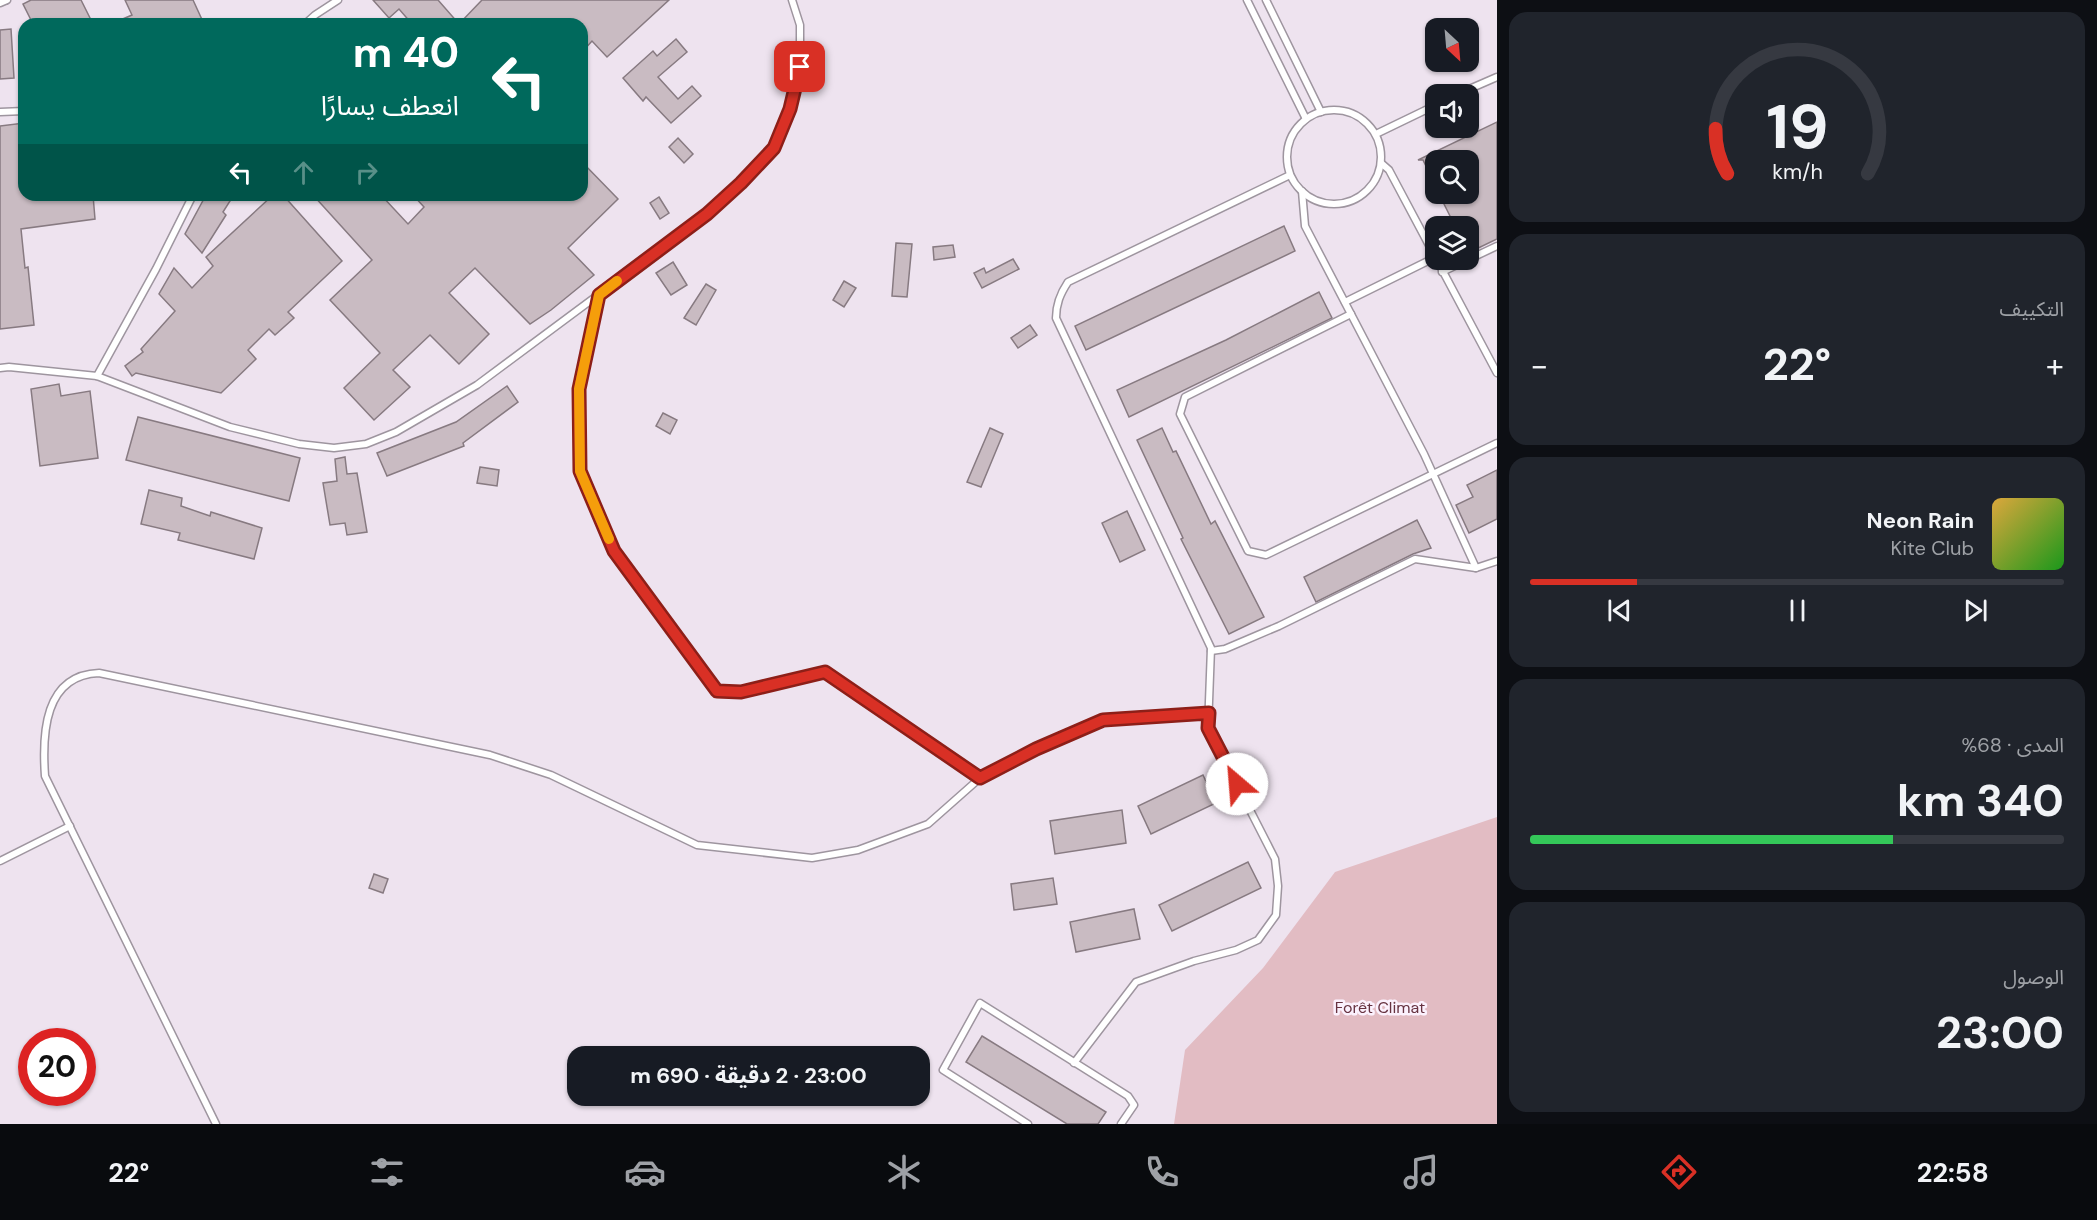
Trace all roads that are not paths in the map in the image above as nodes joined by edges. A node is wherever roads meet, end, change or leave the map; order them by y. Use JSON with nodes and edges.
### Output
{"nodes":[{"id":1,"x":7,"y":0,"type":"edge"},
{"id":2,"x":338,"y":0,"type":"edge"},
{"id":3,"x":792,"y":0,"type":"edge"},
{"id":4,"x":1247,"y":0,"type":"edge"},
{"id":5,"x":1266,"y":0,"type":"edge"},
{"id":6,"x":0,"y":3,"type":"edge"},
{"id":7,"x":312,"y":18,"type":"edge"},
{"id":8,"x":1497,"y":77,"type":"edge"},
{"id":9,"x":1479,"y":85,"type":"edge"},
{"id":10,"x":1425,"y":110,"type":"edge"},
{"id":11,"x":18,"y":111,"type":"edge"},
{"id":12,"x":0,"y":112,"type":"edge"},
{"id":13,"x":1321,"y":112,"type":"junction"},
{"id":14,"x":1306,"y":119,"type":"junction"},
{"id":15,"x":1376,"y":134,"type":"junction"},
{"id":16,"x":1381,"y":163,"type":"junction"},
{"id":17,"x":1290,"y":175,"type":"junction"},
{"id":18,"x":1302,"y":191,"type":"junction"},
{"id":19,"x":190,"y":201,"type":"edge"},
{"id":20,"x":1425,"y":240,"type":"edge"},
{"id":21,"x":1497,"y":246,"type":"edge"},
{"id":22,"x":1425,"y":262,"type":"edge"},
{"id":23,"x":1442,"y":272,"type":"joint"},
{"id":24,"x":599,"y":295,"type":"junction"},
{"id":25,"x":1345,"y":302,"type":"junction"},
{"id":26,"x":1351,"y":314,"type":"junction"},
{"id":27,"x":0,"y":368,"type":"edge"},
{"id":28,"x":1497,"y":373,"type":"edge"},
{"id":29,"x":97,"y":376,"type":"junction"},
{"id":30,"x":1497,"y":443,"type":"edge"},
{"id":31,"x":1434,"y":474,"type":"junction"},
{"id":32,"x":1497,"y":561,"type":"edge"},
{"id":33,"x":1476,"y":568,"type":"junction"},
{"id":34,"x":1211,"y":651,"type":"junction"},
{"id":35,"x":1209,"y":713,"type":"junction"},
{"id":36,"x":980,"y":778,"type":"junction"},
{"id":37,"x":70,"y":826,"type":"junction"},
{"id":38,"x":0,"y":861,"type":"edge"},
{"id":39,"x":1074,"y":1063,"type":"junction"},
{"id":40,"x":216,"y":1124,"type":"edge"},
{"id":41,"x":1028,"y":1124,"type":"edge"},
{"id":42,"x":1121,"y":1124,"type":"edge"}],
"edges":[{"from":1,"to":6,"type":"lane"},
{"from":2,"to":7,"type":"lane"},
{"from":3,"to":24,"type":"lane"},
{"from":4,"to":14,"type":"lane"},
{"from":5,"to":13,"type":"lane"},
{"from":8,"to":9,"type":"lane"},
{"from":10,"to":15,"type":"lane"},
{"from":11,"to":12,"type":"lane"},
{"from":13,"to":14,"type":"lane"},
{"from":13,"to":15,"type":"lane"},
{"from":14,"to":17,"type":"lane"},
{"from":15,"to":16,"type":"lane"},
{"from":16,"to":18,"type":"lane"},
{"from":16,"to":20,"type":"lane"},
{"from":17,"to":18,"type":"lane"},
{"from":17,"to":34,"type":"lane"},
{"from":18,"to":25,"type":"lane"},
{"from":19,"to":29,"type":"lane"},
{"from":21,"to":23,"type":"lane"},
{"from":22,"to":25,"type":"lane"},
{"from":23,"to":28,"type":"lane"},
{"from":24,"to":29,"type":"lane"},
{"from":24,"to":36,"type":"lane"},
{"from":25,"to":26,"type":"lane"},
{"from":26,"to":31,"type":"lane"},
{"from":26,"to":31,"type":"lane"},
{"from":27,"to":29,"type":"lane"},
{"from":30,"to":31,"type":"lane"},
{"from":31,"to":33,"type":"lane"},
{"from":32,"to":33,"type":"lane"},
{"from":33,"to":34,"type":"lane"},
{"from":34,"to":35,"type":"lane"},
{"from":35,"to":36,"type":"lane"},
{"from":35,"to":39,"type":"lane"},
{"from":36,"to":37,"type":"lane"},
{"from":37,"to":38,"type":"lane"},
{"from":37,"to":40,"type":"lane"},
{"from":39,"to":41,"type":"lane"},
{"from":39,"to":42,"type":"lane"}]}
